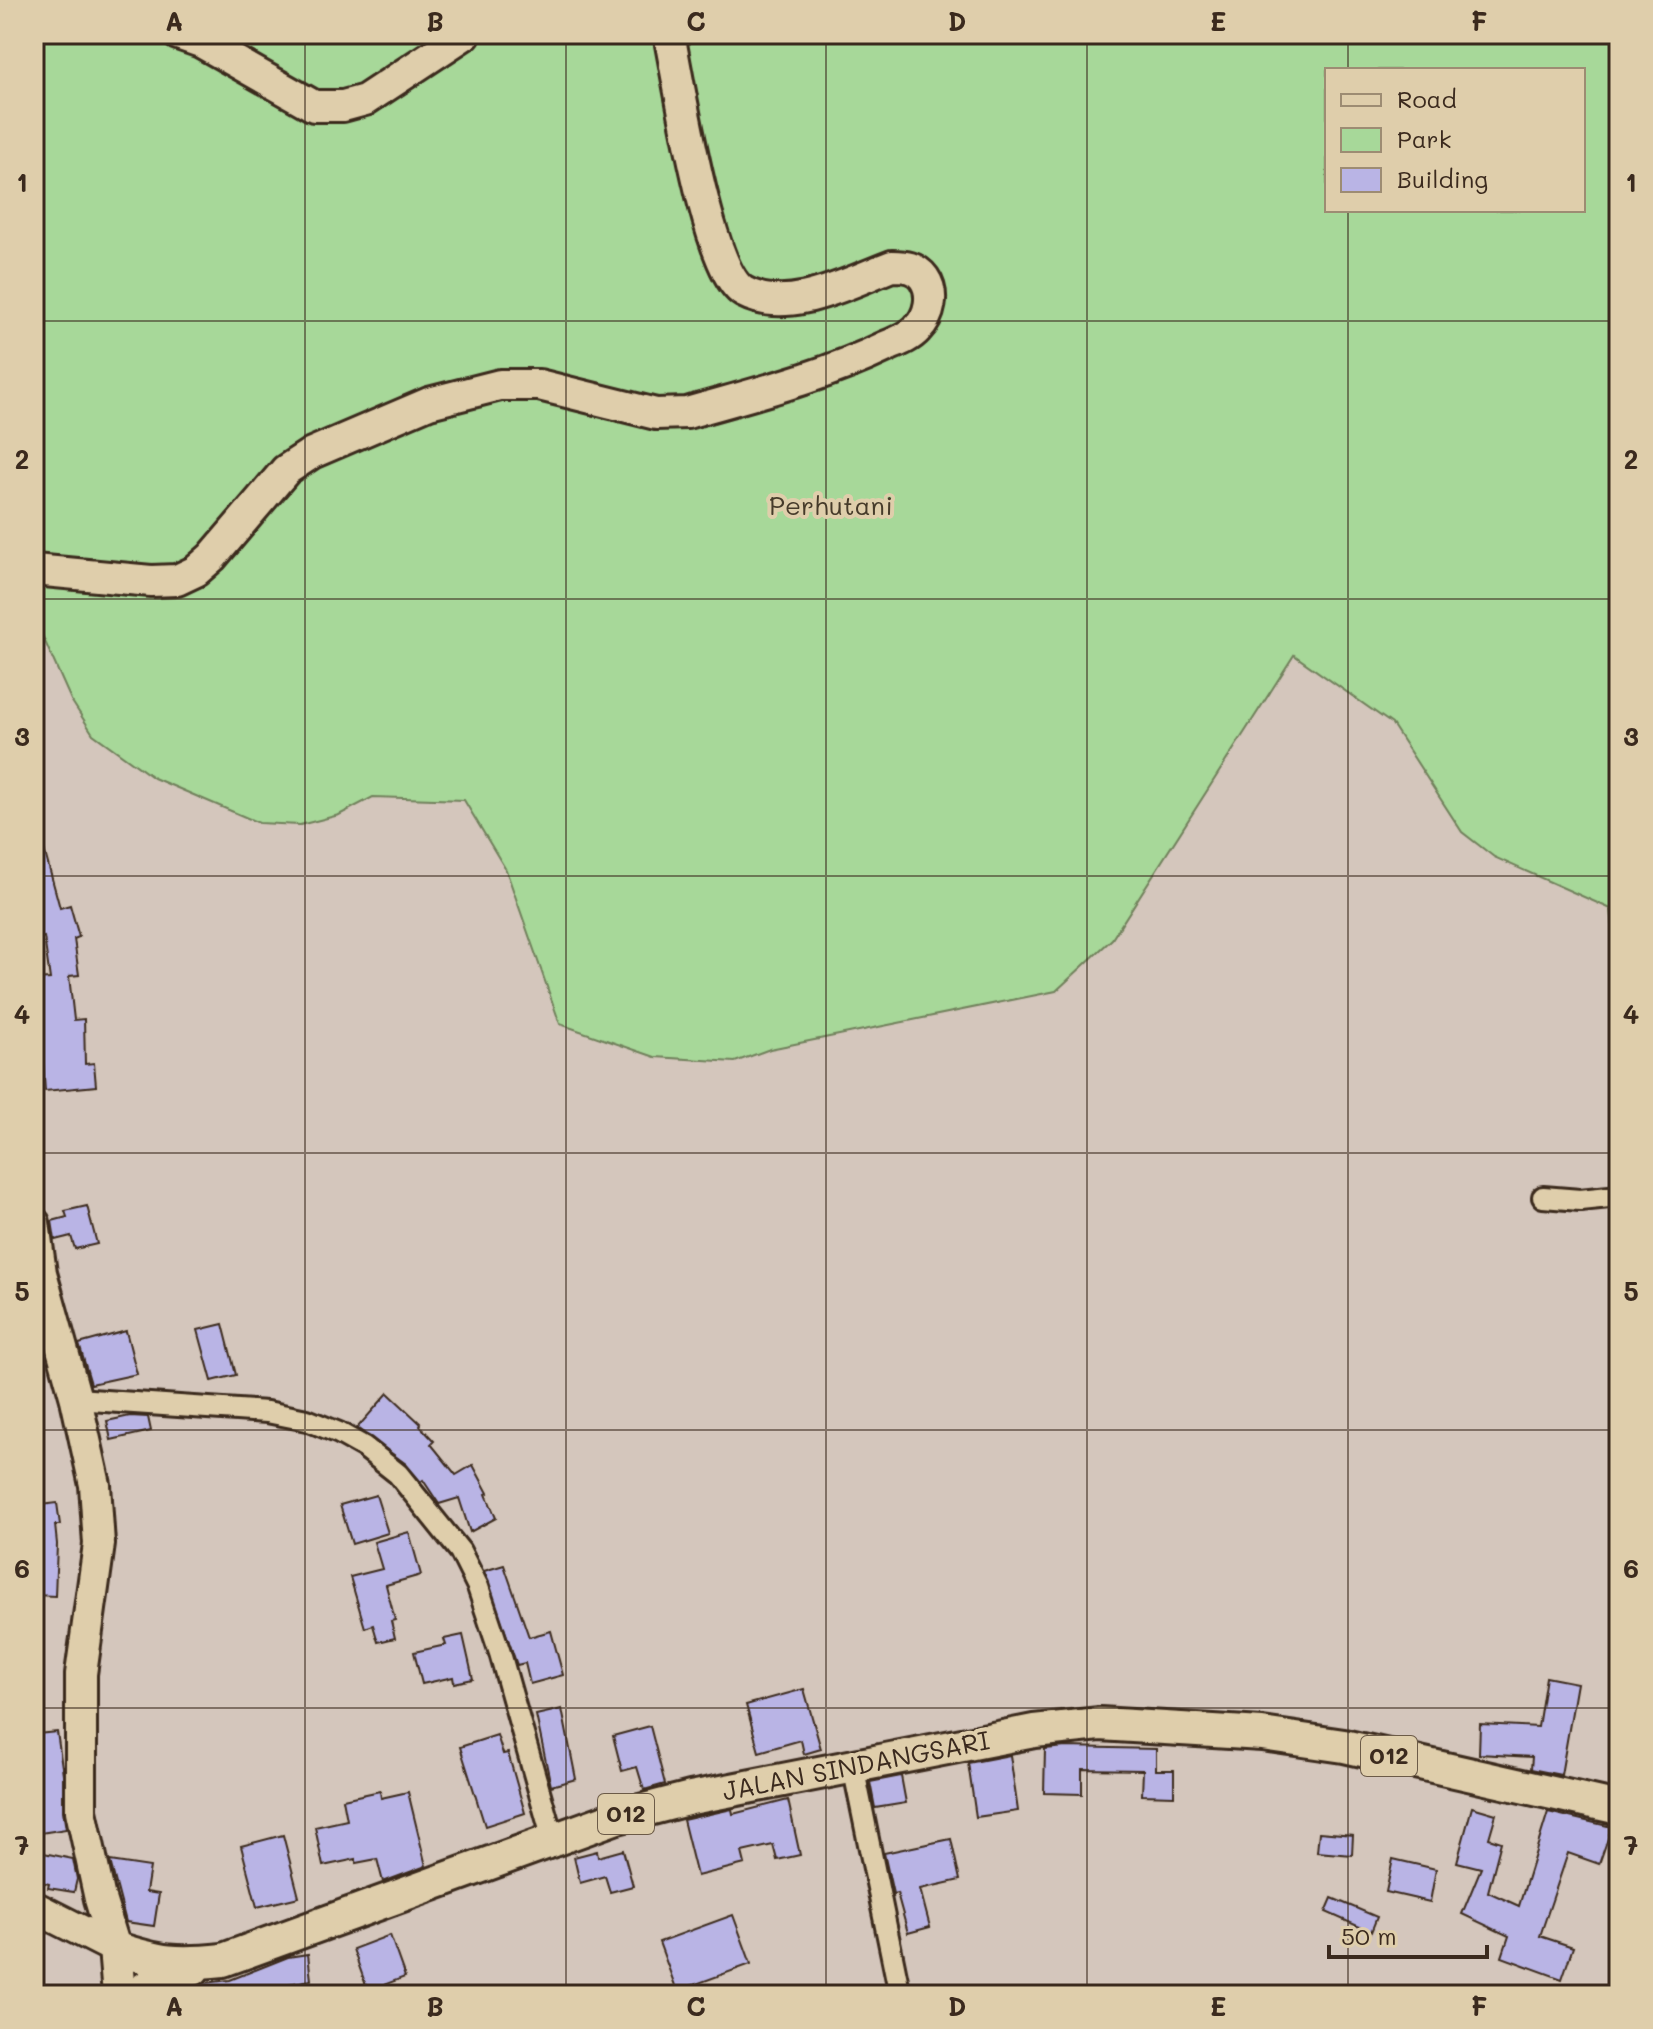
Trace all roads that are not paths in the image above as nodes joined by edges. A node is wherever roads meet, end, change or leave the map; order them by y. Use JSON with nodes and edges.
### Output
{"nodes":[{"id":1,"x":178,"y":34,"type":"edge"},
{"id":2,"x":465,"y":34,"type":"edge"},
{"id":3,"x":669,"y":34,"type":"edge"},
{"id":4,"x":34,"y":570,"type":"edge"},
{"id":5,"x":1619,"y":1196,"type":"edge"},
{"id":6,"x":1543,"y":1197,"type":"dead end"},
{"id":7,"x":34,"y":1223,"type":"edge"},
{"id":8,"x":76,"y":1399,"type":"junction"},
{"id":9,"x":853,"y":1766,"type":"junction"},
{"id":10,"x":1619,"y":1808,"type":"edge"},
{"id":11,"x":553,"y":1840,"type":"junction"},
{"id":12,"x":34,"y":1907,"type":"edge"},
{"id":13,"x":115,"y":1948,"type":"junction"},
{"id":14,"x":223,"y":1960,"type":"junction"},
{"id":15,"x":119,"y":1995,"type":"edge"},
{"id":16,"x":136,"y":1995,"type":"edge"},
{"id":17,"x":900,"y":1995,"type":"edge"}],
"edges":[{"from":1,"to":2,"type":"main road"},
{"from":3,"to":4,"type":"main road"},
{"from":5,"to":6,"type":"street"},
{"from":7,"to":8,"type":"main road"},
{"from":8,"to":11,"type":"street"},
{"from":8,"to":13,"type":"main road"},
{"from":9,"to":10,"type":"main road","name":"JALAN SINDANGSARI","number":"012"},
{"from":9,"to":11,"type":"main road","name":"JALAN SINDANGSARI","number":"012"},
{"from":9,"to":17,"type":"street"},
{"from":11,"to":14,"type":"main road","name":"JALAN SINDANGSARI","number":"012"},
{"from":12,"to":13,"type":"main road"},
{"from":13,"to":14,"type":"main road","name":"JALAN SINDANGSARI","number":"012"},
{"from":13,"to":15,"type":"main road"},
{"from":14,"to":16,"type":"main road"}]}
